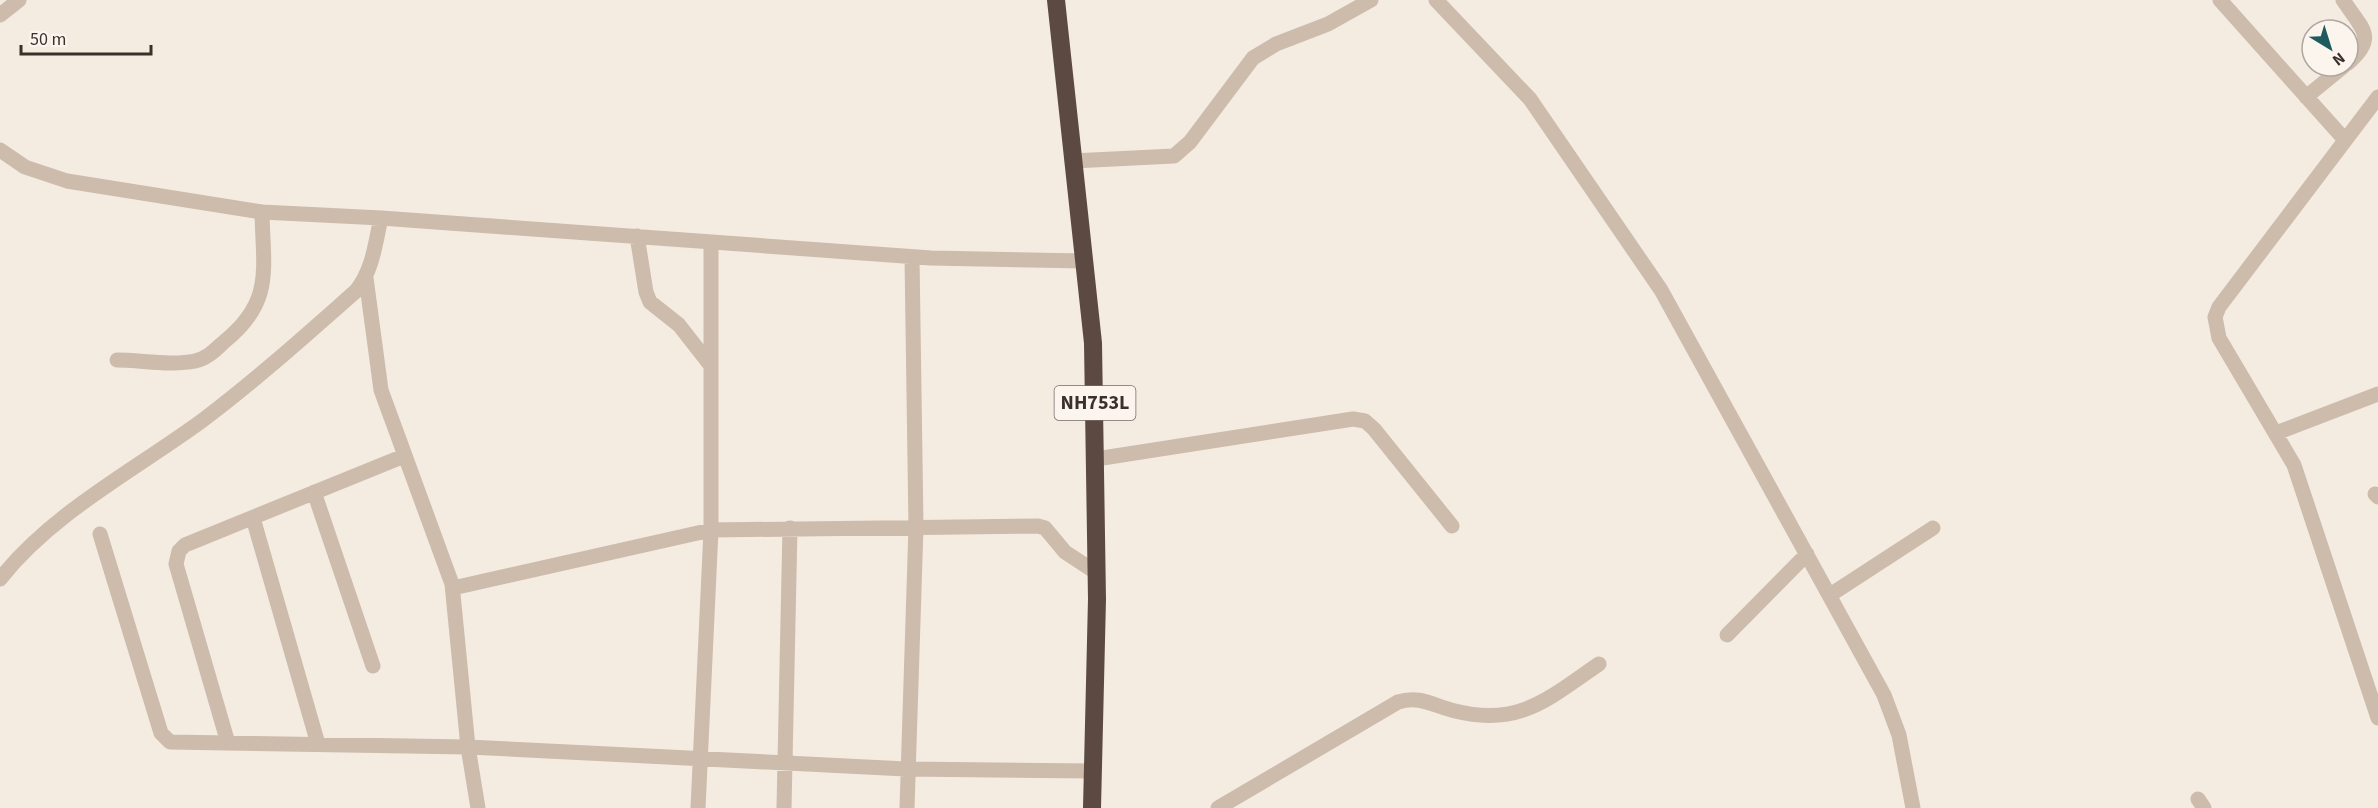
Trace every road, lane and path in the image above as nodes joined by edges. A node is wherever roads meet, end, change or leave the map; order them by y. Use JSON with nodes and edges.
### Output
{"nodes":[{"id":1,"x":19,"y":0,"type":"edge"},
{"id":2,"x":1056,"y":0,"type":"edge"},
{"id":3,"x":1371,"y":0,"type":"edge"},
{"id":4,"x":1436,"y":0,"type":"edge"},
{"id":5,"x":2220,"y":0,"type":"edge"},
{"id":6,"x":2343,"y":0,"type":"edge"},
{"id":7,"x":0,"y":15,"type":"edge"},
{"id":8,"x":2355,"y":18,"type":"edge"},
{"id":9,"x":2360,"y":26,"type":"edge"},
{"id":10,"x":2360,"y":53,"type":"edge"},
{"id":11,"x":2329,"y":78,"type":"edge"},
{"id":12,"x":2378,"y":96,"type":"edge"},
{"id":13,"x":2306,"y":97,"type":"junction"},
{"id":14,"x":2345,"y":140,"type":"junction"},
{"id":15,"x":0,"y":150,"type":"edge"},
{"id":16,"x":1072,"y":161,"type":"junction"},
{"id":17,"x":262,"y":212,"type":"junction"},
{"id":18,"x":381,"y":218,"type":"junction"},
{"id":19,"x":637,"y":236,"type":"junction"},
{"id":20,"x":711,"y":242,"type":"junction"},
{"id":21,"x":912,"y":257,"type":"junction"},
{"id":22,"x":1085,"y":261,"type":"junction"},
{"id":23,"x":366,"y":278,"type":"junction"},
{"id":24,"x":117,"y":360,"type":"dead end"},
{"id":25,"x":711,"y":366,"type":"junction"},
{"id":26,"x":2378,"y":394,"type":"edge"},
{"id":27,"x":2276,"y":433,"type":"junction"},
{"id":28,"x":404,"y":456,"type":"junction"},
{"id":29,"x":1096,"y":459,"type":"junction"},
{"id":30,"x":314,"y":492,"type":"junction"},
{"id":31,"x":253,"y":518,"type":"junction"},
{"id":32,"x":1452,"y":526,"type":"dead end"},
{"id":33,"x":916,"y":527,"type":"junction"},
{"id":34,"x":790,"y":528,"type":"junction"},
{"id":35,"x":1933,"y":528,"type":"dead end"},
{"id":36,"x":711,"y":530,"type":"junction"},
{"id":37,"x":100,"y":534,"type":"dead end"},
{"id":38,"x":1807,"y":554,"type":"junction"},
{"id":39,"x":1097,"y":573,"type":"junction"},
{"id":40,"x":0,"y":579,"type":"edge"},
{"id":41,"x":453,"y":588,"type":"junction"},
{"id":42,"x":1830,"y":595,"type":"junction"},
{"id":43,"x":1727,"y":635,"type":"dead end"},
{"id":44,"x":1599,"y":664,"type":"dead end"},
{"id":45,"x":373,"y":666,"type":"dead end"},
{"id":46,"x":2378,"y":718,"type":"edge"},
{"id":47,"x":228,"y":743,"type":"junction"},
{"id":48,"x":318,"y":744,"type":"junction"},
{"id":49,"x":468,"y":747,"type":"junction"},
{"id":50,"x":699,"y":759,"type":"junction"},
{"id":51,"x":785,"y":763,"type":"junction"},
{"id":52,"x":906,"y":769,"type":"junction"},
{"id":53,"x":1093,"y":771,"type":"junction"},
{"id":54,"x":478,"y":808,"type":"edge"},
{"id":55,"x":698,"y":808,"type":"edge"},
{"id":56,"x":784,"y":808,"type":"edge"},
{"id":57,"x":907,"y":808,"type":"edge"},
{"id":58,"x":1092,"y":808,"type":"edge"},
{"id":59,"x":1218,"y":808,"type":"edge"},
{"id":60,"x":1913,"y":808,"type":"edge"}],
"edges":[{"from":1,"to":7,"type":"street"},
{"from":2,"to":16,"type":"highway","number":"NH753L"},
{"from":3,"to":16,"type":"street"},
{"from":4,"to":38,"type":"street"},
{"from":5,"to":13,"type":"street"},
{"from":6,"to":8,"type":"street"},
{"from":9,"to":10,"type":"street"},
{"from":11,"to":13,"type":"street"},
{"from":12,"to":14,"type":"street"},
{"from":13,"to":14,"type":"street"},
{"from":14,"to":27,"type":"street"},
{"from":15,"to":17,"type":"street"},
{"from":16,"to":22,"type":"highway","number":"NH753L"},
{"from":17,"to":18,"type":"street"},
{"from":17,"to":24,"type":"street"},
{"from":18,"to":19,"type":"street"},
{"from":18,"to":23,"type":"street"},
{"from":19,"to":20,"type":"street"},
{"from":19,"to":25,"type":"street"},
{"from":20,"to":21,"type":"street"},
{"from":20,"to":25,"type":"street"},
{"from":21,"to":22,"type":"street"},
{"from":21,"to":33,"type":"street"},
{"from":22,"to":29,"type":"highway","number":"NH753L"},
{"from":23,"to":28,"type":"street"},
{"from":23,"to":40,"type":"street"},
{"from":25,"to":36,"type":"street"},
{"from":26,"to":27,"type":"street"},
{"from":27,"to":46,"type":"street"},
{"from":28,"to":30,"type":"street"},
{"from":28,"to":41,"type":"street"},
{"from":29,"to":32,"type":"street"},
{"from":29,"to":39,"type":"highway","number":"NH753L"},
{"from":30,"to":31,"type":"street"},
{"from":30,"to":45,"type":"street"},
{"from":31,"to":47,"type":"street"},
{"from":31,"to":48,"type":"street"},
{"from":33,"to":34,"type":"street"},
{"from":33,"to":39,"type":"street"},
{"from":33,"to":52,"type":"street"},
{"from":34,"to":36,"type":"street"},
{"from":34,"to":51,"type":"street"},
{"from":35,"to":42,"type":"street"},
{"from":36,"to":41,"type":"street"},
{"from":36,"to":50,"type":"street"},
{"from":37,"to":47,"type":"street"},
{"from":38,"to":42,"type":"street"},
{"from":38,"to":43,"type":"street"},
{"from":39,"to":53,"type":"highway","number":"NH753L"},
{"from":41,"to":49,"type":"street"},
{"from":42,"to":60,"type":"street"},
{"from":44,"to":59,"type":"street"},
{"from":47,"to":48,"type":"street"},
{"from":48,"to":49,"type":"street"},
{"from":49,"to":50,"type":"street"},
{"from":49,"to":54,"type":"street"},
{"from":50,"to":51,"type":"street"},
{"from":50,"to":55,"type":"street"},
{"from":51,"to":52,"type":"street"},
{"from":51,"to":56,"type":"street"},
{"from":52,"to":53,"type":"street"},
{"from":52,"to":57,"type":"street"},
{"from":53,"to":58,"type":"highway","number":"NH753L"}]}
